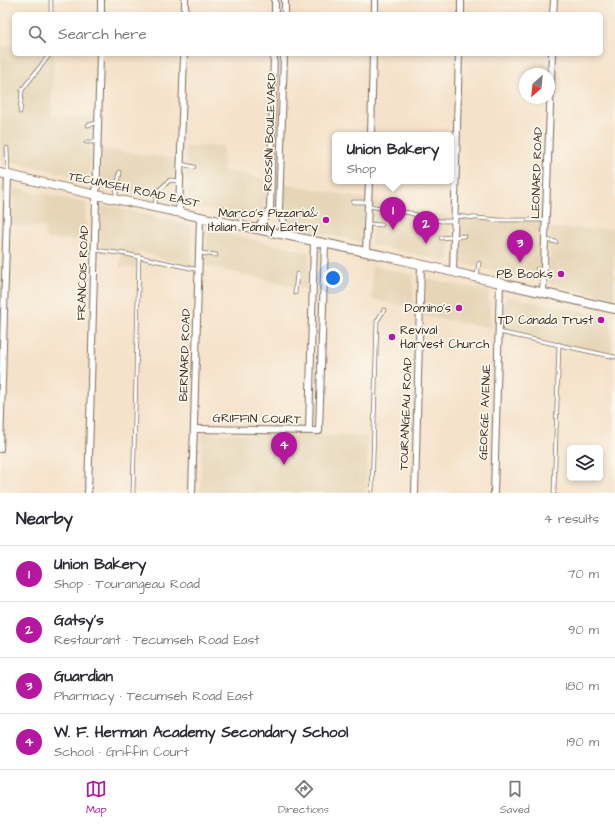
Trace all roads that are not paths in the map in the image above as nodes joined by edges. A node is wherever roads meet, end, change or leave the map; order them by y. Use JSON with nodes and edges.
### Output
{"nodes":[{"id":1,"x":51,"y":0,"type":"edge"},
{"id":2,"x":101,"y":0,"type":"edge"},
{"id":3,"x":185,"y":0,"type":"edge"},
{"id":4,"x":275,"y":0,"type":"edge"},
{"id":5,"x":285,"y":0,"type":"edge"},
{"id":6,"x":375,"y":0,"type":"edge"},
{"id":7,"x":461,"y":0,"type":"edge"},
{"id":8,"x":554,"y":0,"type":"edge"},
{"id":9,"x":51,"y":12,"type":"edge"},
{"id":10,"x":101,"y":12,"type":"edge"},
{"id":11,"x":185,"y":12,"type":"edge"},
{"id":12,"x":275,"y":12,"type":"edge"},
{"id":13,"x":285,"y":12,"type":"edge"},
{"id":14,"x":374,"y":12,"type":"edge"},
{"id":15,"x":461,"y":12,"type":"edge"},
{"id":16,"x":553,"y":12,"type":"edge"},
{"id":17,"x":48,"y":56,"type":"edge"},
{"id":18,"x":100,"y":56,"type":"edge"},
{"id":19,"x":184,"y":56,"type":"edge"},
{"id":20,"x":274,"y":56,"type":"edge"},
{"id":21,"x":284,"y":56,"type":"edge"},
{"id":22,"x":374,"y":56,"type":"edge"},
{"id":23,"x":460,"y":56,"type":"edge"},
{"id":24,"x":552,"y":56,"type":"edge"},
{"id":25,"x":20,"y":112,"type":"dead end"},
{"id":26,"x":98,"y":123,"type":"junction"},
{"id":27,"x":88,"y":125,"type":"dead end"},
{"id":28,"x":371,"y":132,"type":"edge"},
{"id":29,"x":86,"y":142,"type":"dead end"},
{"id":30,"x":97,"y":142,"type":"junction"},
{"id":31,"x":7,"y":148,"type":"dead end"},
{"id":32,"x":180,"y":164,"type":"junction"},
{"id":33,"x":194,"y":167,"type":"dead end"},
{"id":34,"x":120,"y":172,"type":"dead end"},
{"id":35,"x":4,"y":174,"type":"edge"},
{"id":36,"x":180,"y":181,"type":"junction"},
{"id":37,"x":370,"y":184,"type":"edge"},
{"id":38,"x":96,"y":195,"type":"junction"},
{"id":39,"x":116,"y":199,"type":"junction"},
{"id":40,"x":353,"y":202,"type":"dead end"},
{"id":41,"x":369,"y":204,"type":"junction"},
{"id":42,"x":154,"y":207,"type":"junction"},
{"id":43,"x":222,"y":207,"type":"dead end"},
{"id":44,"x":270,"y":210,"type":"junction"},
{"id":45,"x":279,"y":210,"type":"junction"},
{"id":46,"x":178,"y":212,"type":"junction"},
{"id":47,"x":242,"y":212,"type":"dead end"},
{"id":48,"x":200,"y":217,"type":"junction"},
{"id":49,"x":454,"y":219,"type":"junction"},
{"id":50,"x":546,"y":220,"type":"junction"},
{"id":51,"x":221,"y":221,"type":"junction"},
{"id":52,"x":367,"y":224,"type":"junction"},
{"id":53,"x":382,"y":225,"type":"dead end"},
{"id":54,"x":241,"y":226,"type":"junction"},
{"id":55,"x":257,"y":229,"type":"junction"},
{"id":56,"x":538,"y":231,"type":"dead end"},
{"id":57,"x":546,"y":231,"type":"junction"},
{"id":58,"x":289,"y":236,"type":"junction"},
{"id":59,"x":464,"y":236,"type":"dead end"},
{"id":60,"x":454,"y":237,"type":"junction"},
{"id":61,"x":441,"y":238,"type":"dead end"},
{"id":62,"x":545,"y":240,"type":"junction"},
{"id":63,"x":314,"y":241,"type":"junction"},
{"id":64,"x":556,"y":242,"type":"dead end"},
{"id":65,"x":324,"y":243,"type":"junction"},
{"id":66,"x":95,"y":250,"type":"junction"},
{"id":67,"x":366,"y":252,"type":"junction"},
{"id":68,"x":199,"y":253,"type":"junction"},
{"id":69,"x":139,"y":256,"type":"junction"},
{"id":70,"x":216,"y":256,"type":"dead end"},
{"id":71,"x":479,"y":263,"type":"dead end"},
{"id":72,"x":421,"y":264,"type":"junction"},
{"id":73,"x":198,"y":270,"type":"junction"},
{"id":74,"x":453,"y":272,"type":"junction"},
{"id":75,"x":297,"y":274,"type":"dead end"},
{"id":76,"x":476,"y":278,"type":"junction"},
{"id":77,"x":500,"y":283,"type":"junction"},
{"id":78,"x":543,"y":292,"type":"junction"},
{"id":79,"x":295,"y":293,"type":"dead end"},
{"id":80,"x":312,"y":300,"type":"junction"},
{"id":81,"x":323,"y":300,"type":"junction"},
{"id":82,"x":615,"y":309,"type":"edge"},
{"id":83,"x":384,"y":310,"type":"dead end"},
{"id":84,"x":498,"y":332,"type":"junction"},
{"id":85,"x":558,"y":344,"type":"junction"},
{"id":86,"x":615,"y":356,"type":"edge"},
{"id":87,"x":194,"y":428,"type":"junction"},
{"id":88,"x":309,"y":430,"type":"junction"},
{"id":89,"x":0,"y":449,"type":"edge"},
{"id":90,"x":88,"y":493,"type":"edge"},
{"id":91,"x":133,"y":493,"type":"edge"},
{"id":92,"x":192,"y":493,"type":"edge"},
{"id":93,"x":372,"y":493,"type":"edge"},
{"id":94,"x":415,"y":493,"type":"edge"},
{"id":95,"x":494,"y":493,"type":"edge"},
{"id":96,"x":554,"y":493,"type":"edge"}],
"edges":[{"from":1,"to":9,"type":"lane"},
{"from":2,"to":10,"type":"street"},
{"from":3,"to":11,"type":"street"},
{"from":4,"to":12,"type":"street"},
{"from":5,"to":13,"type":"street"},
{"from":6,"to":14,"type":"street"},
{"from":7,"to":15,"type":"street"},
{"from":8,"to":16,"type":"street"},
{"from":17,"to":25,"type":"lane"},
{"from":18,"to":26,"type":"street","name":"FRANCOIS ROAD"},
{"from":19,"to":32,"type":"street"},
{"from":20,"to":44,"type":"street","name":"ROSSINI BOULEVARD"},
{"from":21,"to":45,"type":"street","name":"ROSSINI BOULEVARD"},
{"from":22,"to":28,"type":"street"},
{"from":23,"to":49,"type":"street"},
{"from":24,"to":50,"type":"street","name":"LEONARD ROAD"},
{"from":26,"to":27,"type":"lane"},
{"from":26,"to":30,"type":"street","name":"FRANCOIS ROAD"},
{"from":29,"to":30,"type":"lane"},
{"from":30,"to":38,"type":"street","name":"FRANCOIS ROAD"},
{"from":31,"to":35,"type":"lane"},
{"from":32,"to":33,"type":"lane"},
{"from":32,"to":36,"type":"street"},
{"from":34,"to":39,"type":"lane"},
{"from":35,"to":38,"type":"main road","name":"TECUMSEH ROAD EAST"},
{"from":35,"to":89,"type":"street"},
{"from":36,"to":42,"type":"lane"},
{"from":36,"to":46,"type":"street"},
{"from":37,"to":41,"type":"street"},
{"from":38,"to":39,"type":"main road","name":"TECUMSEH ROAD EAST"},
{"from":38,"to":66,"type":"street","name":"FRANCOIS ROAD"},
{"from":39,"to":42,"type":"main road","name":"TECUMSEH ROAD EAST"},
{"from":40,"to":41,"type":"lane"},
{"from":41,"to":49,"type":"lane"},
{"from":41,"to":52,"type":"street"},
{"from":42,"to":46,"type":"main road","name":"TECUMSEH ROAD EAST"},
{"from":43,"to":51,"type":"lane"},
{"from":44,"to":45,"type":"street"},
{"from":44,"to":55,"type":"street"},
{"from":45,"to":58,"type":"street","name":"ROSSINI BOULEVARD"},
{"from":46,"to":48,"type":"main road","name":"TECUMSEH ROAD EAST"},
{"from":47,"to":54,"type":"lane"},
{"from":48,"to":51,"type":"main road","name":"TECUMSEH ROAD EAST"},
{"from":48,"to":68,"type":"street","name":"BERNARD ROAD"},
{"from":49,"to":50,"type":"lane"},
{"from":49,"to":60,"type":"street"},
{"from":50,"to":57,"type":"street","name":"LEONARD ROAD"},
{"from":51,"to":54,"type":"main road","name":"TECUMSEH ROAD EAST"},
{"from":52,"to":53,"type":"lane"},
{"from":52,"to":67,"type":"street"},
{"from":54,"to":55,"type":"main road","name":"TECUMSEH ROAD EAST"},
{"from":55,"to":58,"type":"main road","name":"TECUMSEH ROAD EAST"},
{"from":56,"to":57,"type":"lane"},
{"from":57,"to":62,"type":"street","name":"LEONARD ROAD"},
{"from":58,"to":63,"type":"main road","name":"TECUMSEH ROAD EAST"},
{"from":59,"to":60,"type":"lane"},
{"from":60,"to":61,"type":"lane"},
{"from":60,"to":74,"type":"street"},
{"from":62,"to":64,"type":"lane"},
{"from":62,"to":78,"type":"street","name":"LEONARD ROAD"},
{"from":63,"to":65,"type":"main road","name":"TECUMSEH ROAD EAST"},
{"from":63,"to":80,"type":"street"},
{"from":65,"to":67,"type":"main road","name":"TECUMSEH ROAD EAST"},
{"from":65,"to":81,"type":"street"},
{"from":66,"to":69,"type":"lane"},
{"from":66,"to":90,"type":"street","name":"FRANCOIS ROAD"},
{"from":67,"to":72,"type":"main road","name":"TECUMSEH ROAD EAST"},
{"from":68,"to":70,"type":"lane"},
{"from":68,"to":73,"type":"street","name":"BERNARD ROAD"},
{"from":69,"to":73,"type":"lane"},
{"from":69,"to":91,"type":"lane"},
{"from":71,"to":76,"type":"lane"},
{"from":72,"to":74,"type":"main road","name":"TECUMSEH ROAD EAST"},
{"from":72,"to":94,"type":"street","name":"TOURANGEAU ROAD"},
{"from":73,"to":87,"type":"street","name":"BERNARD ROAD"},
{"from":74,"to":76,"type":"main road","name":"TECUMSEH ROAD EAST"},
{"from":75,"to":79,"type":"lane"},
{"from":76,"to":77,"type":"main road","name":"TECUMSEH ROAD EAST"},
{"from":77,"to":78,"type":"main road","name":"TECUMSEH ROAD EAST"},
{"from":77,"to":84,"type":"street","name":"GEORGE AVENUE"},
{"from":78,"to":82,"type":"main road","name":"TECUMSEH ROAD EAST"},
{"from":80,"to":81,"type":"street"},
{"from":80,"to":88,"type":"street"},
{"from":81,"to":88,"type":"street","name":"GRIFFIN COURT"},
{"from":83,"to":93,"type":"lane"},
{"from":84,"to":85,"type":"lane"},
{"from":84,"to":95,"type":"street","name":"GEORGE AVENUE"},
{"from":85,"to":86,"type":"lane"},
{"from":85,"to":96,"type":"lane"},
{"from":87,"to":88,"type":"street","name":"GRIFFIN COURT"},
{"from":87,"to":92,"type":"street","name":"BERNARD ROAD"}]}
